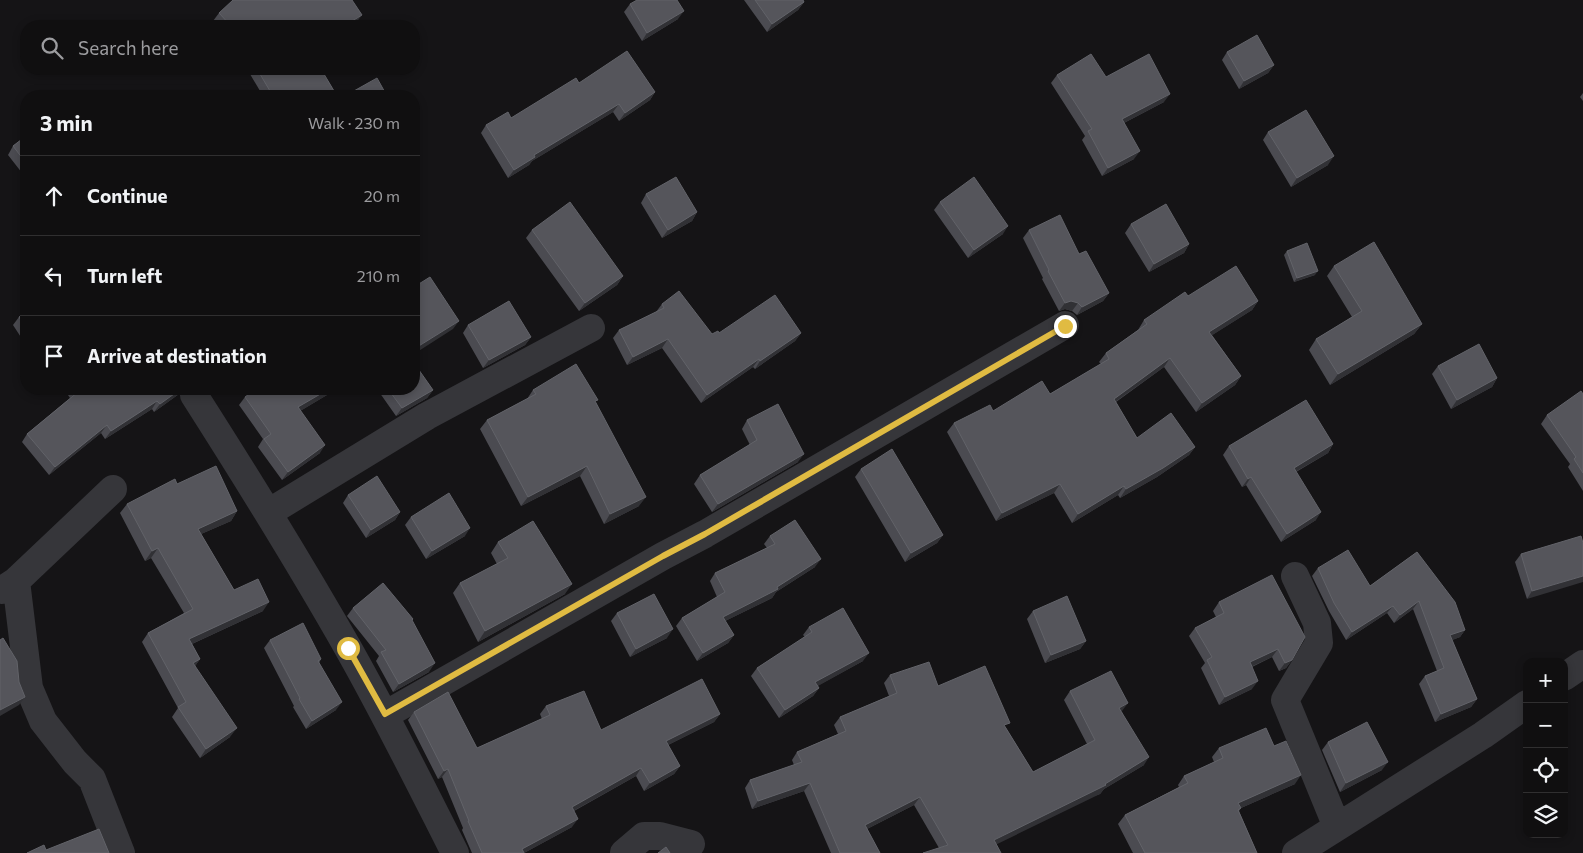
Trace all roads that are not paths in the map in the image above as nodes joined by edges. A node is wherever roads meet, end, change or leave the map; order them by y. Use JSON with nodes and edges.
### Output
{"nodes":[{"id":1,"x":1065,"y":326,"type":"dead end"},
{"id":2,"x":591,"y":328,"type":"dead end"},
{"id":3,"x":194,"y":395,"type":"dead end"},
{"id":4,"x":113,"y":489,"type":"dead end"},
{"id":5,"x":268,"y":513,"type":"junction"},
{"id":6,"x":1295,"y":576,"type":"dead end"},
{"id":7,"x":8,"y":586,"type":"edge"},
{"id":8,"x":1583,"y":664,"type":"edge"},
{"id":9,"x":1568,"y":674,"type":"edge"},
{"id":10,"x":1523,"y":707,"type":"edge"},
{"id":11,"x":385,"y":714,"type":"junction"},
{"id":12,"x":1337,"y":826,"type":"junction"},
{"id":13,"x":691,"y":844,"type":"dead end"},
{"id":14,"x":122,"y":853,"type":"edge"},
{"id":15,"x":456,"y":853,"type":"edge"},
{"id":16,"x":624,"y":853,"type":"edge"},
{"id":17,"x":1296,"y":853,"type":"edge"}],
"edges":[{"from":1,"to":11,"type":"street"},
{"from":2,"to":5,"type":"street"},
{"from":3,"to":5,"type":"street"},
{"from":4,"to":7,"type":"street"},
{"from":5,"to":11,"type":"street"},
{"from":6,"to":12,"type":"street"},
{"from":7,"to":14,"type":"street"},
{"from":8,"to":9,"type":"street"},
{"from":10,"to":12,"type":"street"},
{"from":11,"to":15,"type":"street"},
{"from":12,"to":17,"type":"street"},
{"from":13,"to":16,"type":"street"}]}
